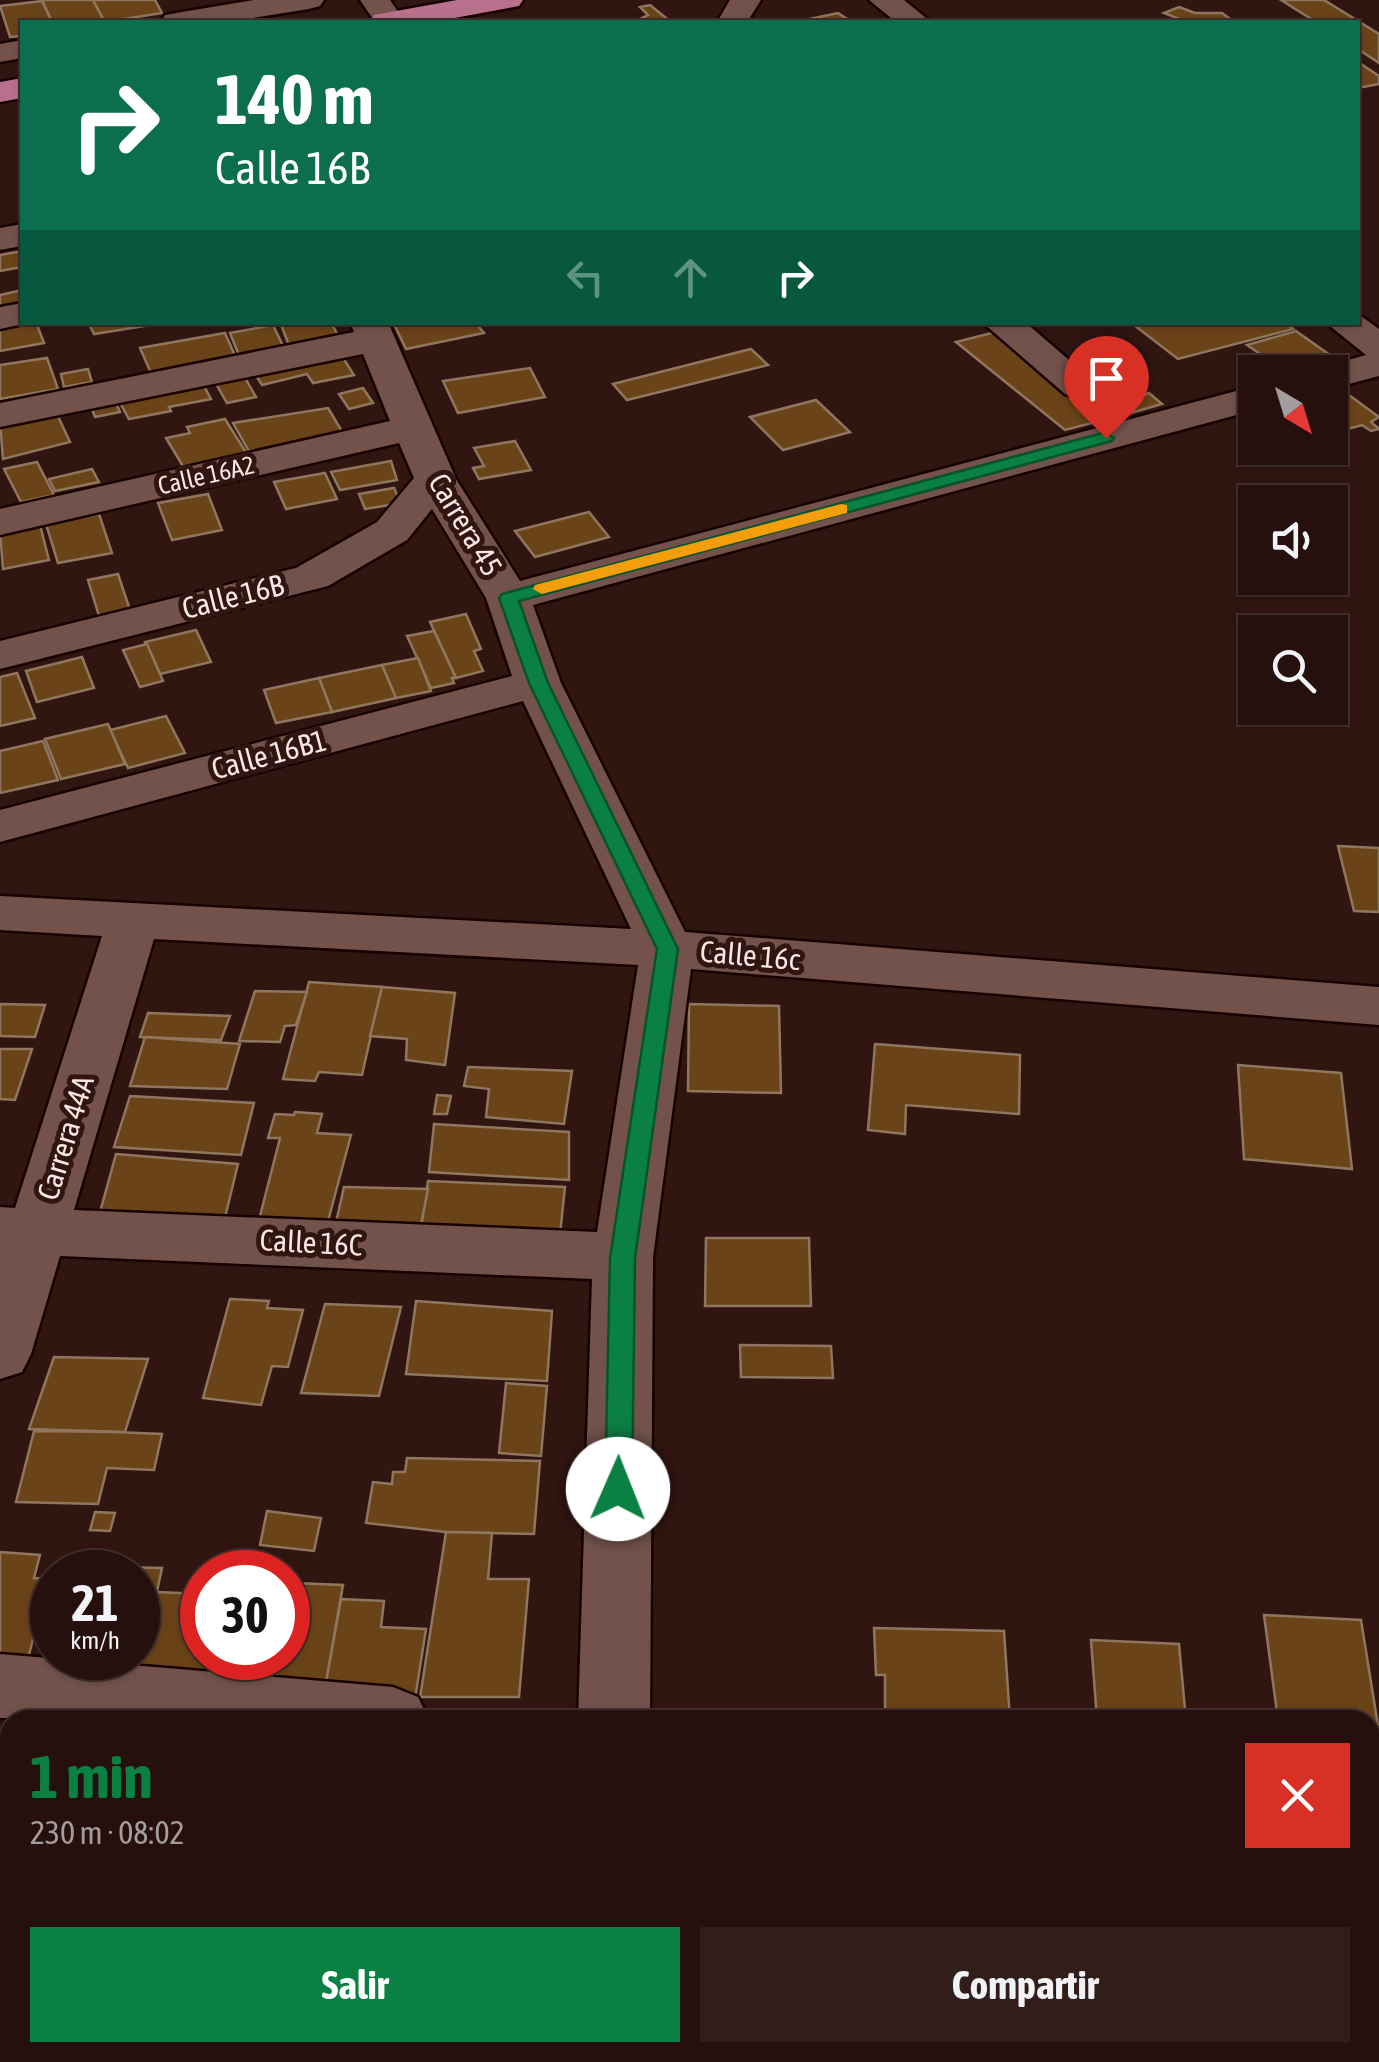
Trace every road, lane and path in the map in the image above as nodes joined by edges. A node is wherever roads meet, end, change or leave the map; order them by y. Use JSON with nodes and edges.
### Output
{"nodes":[{"id":1,"x":309,"y":0,"type":"edge"},
{"id":2,"x":508,"y":0,"type":"edge"},
{"id":3,"x":746,"y":0,"type":"edge"},
{"id":4,"x":884,"y":0,"type":"edge"},
{"id":5,"x":207,"y":13,"type":"edge"},
{"id":6,"x":183,"y":20,"type":"edge"},
{"id":7,"x":398,"y":20,"type":"edge"},
{"id":8,"x":731,"y":20,"type":"edge"},
{"id":9,"x":913,"y":20,"type":"edge"},
{"id":10,"x":1005,"y":325,"type":"edge"},
{"id":11,"x":1348,"y":325,"type":"edge"},
{"id":12,"x":373,"y":331,"type":"edge"},
{"id":13,"x":1379,"y":347,"type":"edge"},
{"id":14,"x":1379,"y":364,"type":"edge"},
{"id":15,"x":1348,"y":373,"type":"edge"},
{"id":16,"x":1079,"y":386,"type":"dead end"},
{"id":17,"x":1238,"y":403,"type":"edge"},
{"id":18,"x":0,"y":415,"type":"edge"},
{"id":19,"x":412,"y":428,"type":"junction"},
{"id":20,"x":435,"y":479,"type":"junction"},
{"id":21,"x":0,"y":522,"type":"edge"},
{"id":22,"x":508,"y":598,"type":"junction"},
{"id":23,"x":0,"y":656,"type":"edge"},
{"id":24,"x":538,"y":683,"type":"junction"},
{"id":25,"x":0,"y":826,"type":"edge"},
{"id":26,"x":0,"y":914,"type":"edge"},
{"id":27,"x":133,"y":922,"type":"junction"},
{"id":28,"x":668,"y":949,"type":"junction"},
{"id":29,"x":1379,"y":1006,"type":"edge"},
{"id":30,"x":19,"y":1230,"type":"edge"},
{"id":31,"x":623,"y":1258,"type":"junction"},
{"id":32,"x":0,"y":1354,"type":"edge"},
{"id":33,"x":0,"y":1686,"type":"edge"},
{"id":34,"x":277,"y":1710,"type":"edge"},
{"id":35,"x":614,"y":1710,"type":"edge"}],
"edges":[{"from":1,"to":5,"type":"street"},
{"from":2,"to":7,"type":"highway"},
{"from":3,"to":8,"type":"street"},
{"from":4,"to":9,"type":"street"},
{"from":5,"to":6,"type":"street"},
{"from":10,"to":16,"type":"street"},
{"from":11,"to":13,"type":"street"},
{"from":12,"to":18,"type":"street"},
{"from":12,"to":19,"type":"street","name":"Carrera 45"},
{"from":14,"to":15,"type":"street"},
{"from":17,"to":22,"type":"street"},
{"from":19,"to":20,"type":"street","name":"Carrera 45"},
{"from":19,"to":21,"type":"street","name":"Calle 16A2"},
{"from":20,"to":22,"type":"street","name":"Carrera 45"},
{"from":20,"to":23,"type":"street","name":"Calle 16B"},
{"from":22,"to":24,"type":"street","name":"Carrera 45"},
{"from":24,"to":25,"type":"street","name":"Calle 16B1"},
{"from":24,"to":28,"type":"street","name":"Carrera 45"},
{"from":26,"to":27,"type":"street","name":"Calle 16c"},
{"from":27,"to":28,"type":"street","name":"Calle 16c"},
{"from":27,"to":30,"type":"street","name":"Carrera 44A"},
{"from":28,"to":29,"type":"street","name":"Calle 16c"},
{"from":28,"to":31,"type":"street"},
{"from":30,"to":31,"type":"street","name":"Calle 16C"},
{"from":30,"to":32,"type":"street","name":"Carrera 44A"},
{"from":31,"to":35,"type":"street"},
{"from":33,"to":34,"type":"street"}]}
